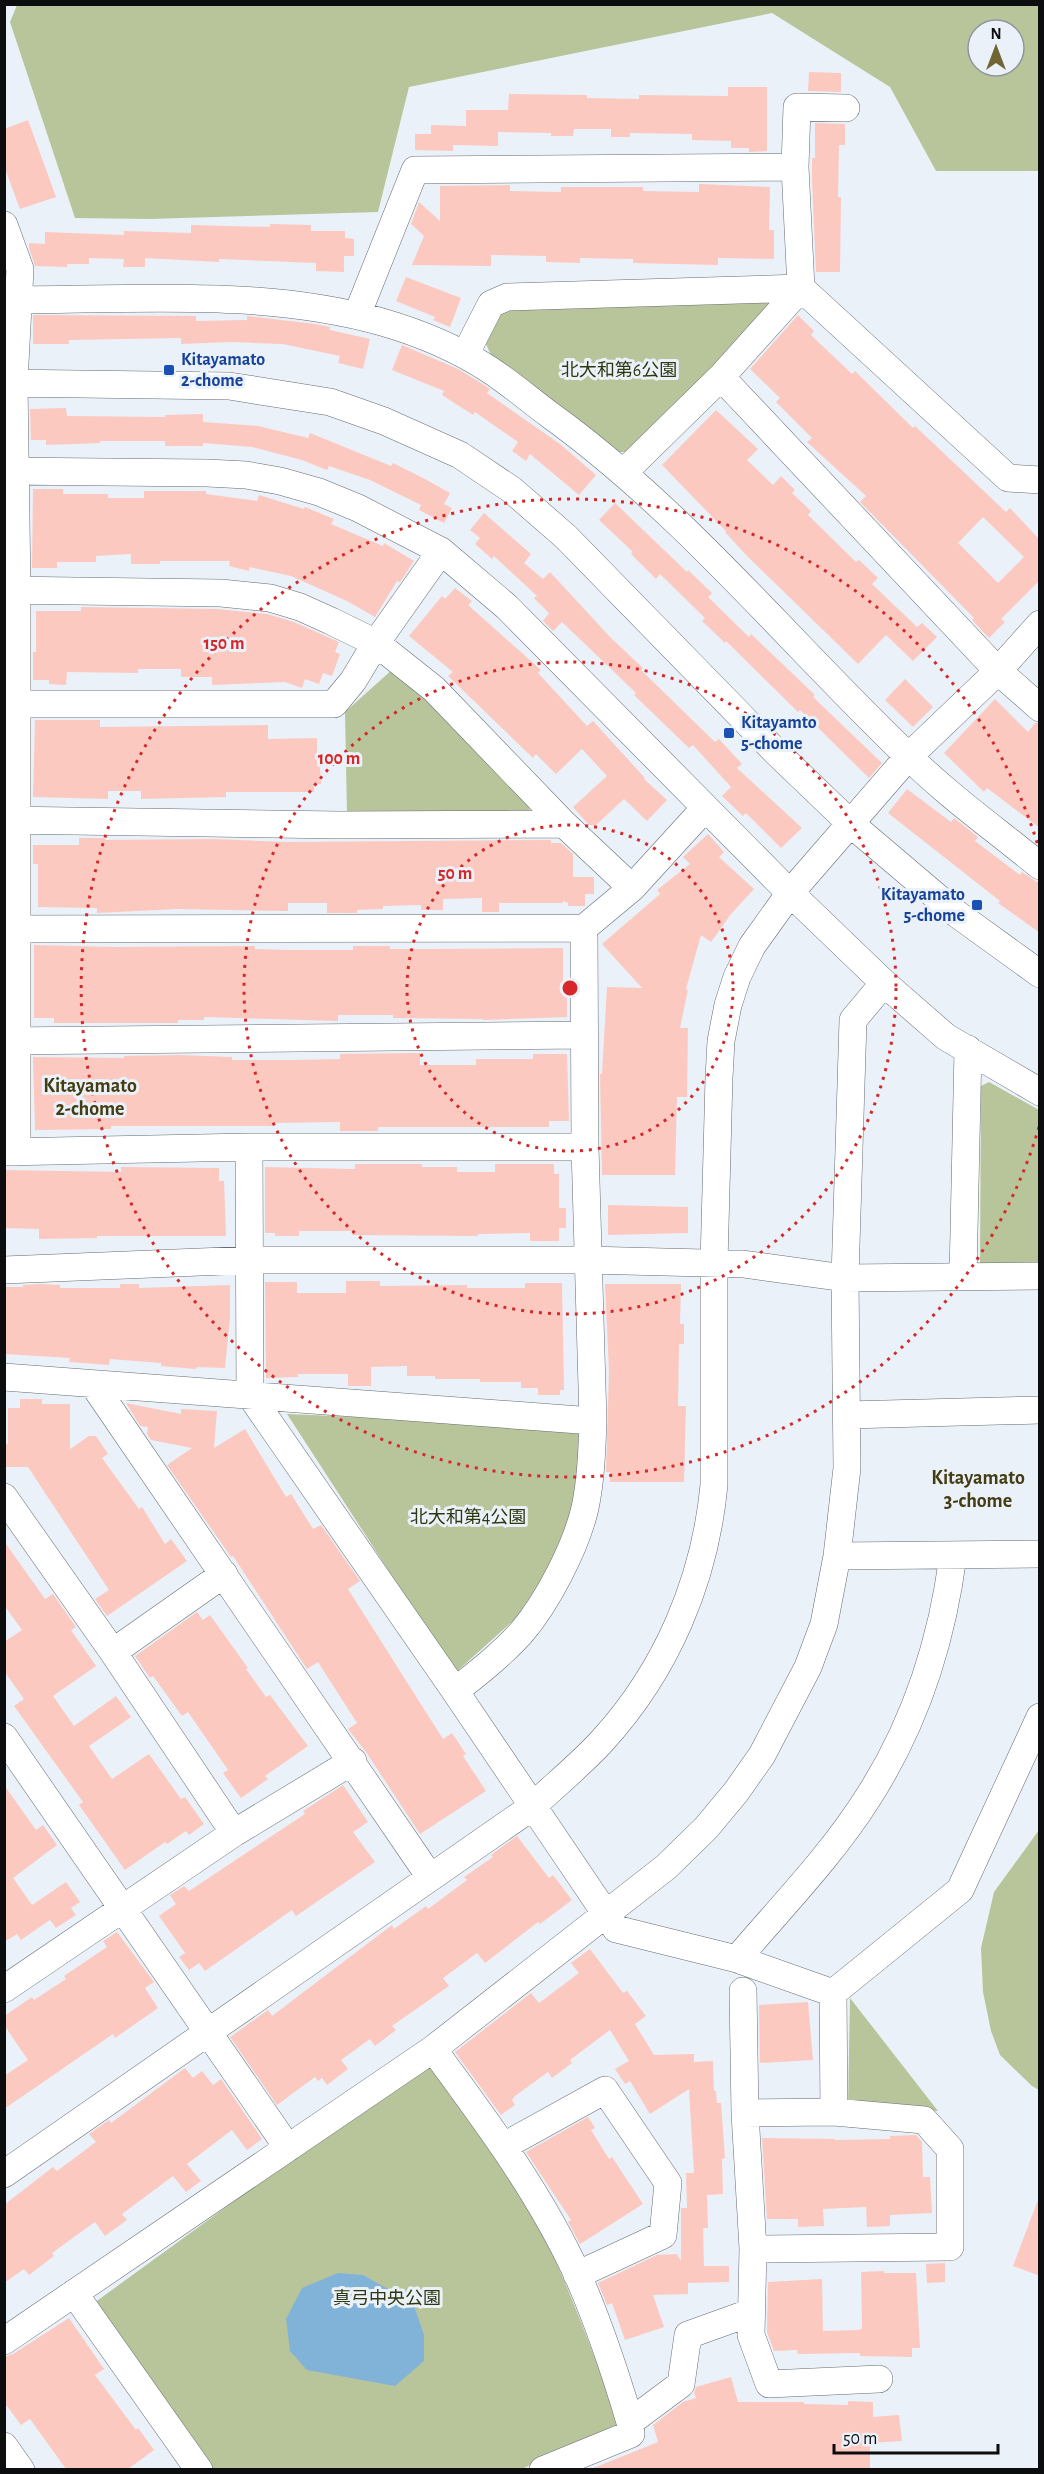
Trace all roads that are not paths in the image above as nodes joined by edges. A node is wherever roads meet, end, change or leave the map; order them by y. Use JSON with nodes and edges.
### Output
{"nodes":[{"id":1,"x":846,"y":108,"type":"dead end"},
{"id":2,"x":795,"y":167,"type":"junction"},
{"id":3,"x":4,"y":225,"type":"edge"},
{"id":4,"x":801,"y":288,"type":"junction"},
{"id":5,"x":11,"y":300,"type":"edge"},
{"id":6,"x":357,"y":315,"type":"junction"},
{"id":7,"x":465,"y":355,"type":"junction"},
{"id":8,"x":721,"y":377,"type":"junction"},
{"id":9,"x":9,"y":382,"type":"edge"},
{"id":10,"x":10,"y":471,"type":"edge"},
{"id":11,"x":623,"y":473,"type":"junction"},
{"id":12,"x":1040,"y":480,"type":"edge"},
{"id":13,"x":441,"y":551,"type":"junction"},
{"id":14,"x":11,"y":590,"type":"edge"},
{"id":15,"x":1040,"y":624,"type":"edge"},
{"id":16,"x":376,"y":643,"type":"junction"},
{"id":17,"x":998,"y":671,"type":"junction"},
{"id":18,"x":10,"y":704,"type":"edge"},
{"id":19,"x":1040,"y":708,"type":"edge"},
{"id":20,"x":908,"y":757,"type":"junction"},
{"id":21,"x":705,"y":808,"type":"junction"},
{"id":22,"x":10,"y":820,"type":"edge"},
{"id":23,"x":564,"y":824,"type":"junction"},
{"id":24,"x":851,"y":824,"type":"junction"},
{"id":25,"x":1040,"y":866,"type":"edge"},
{"id":26,"x":632,"y":888,"type":"junction"},
{"id":27,"x":790,"y":893,"type":"junction"},
{"id":28,"x":584,"y":928,"type":"junction"},
{"id":29,"x":11,"y":929,"type":"edge"},
{"id":30,"x":1040,"y":974,"type":"edge"},
{"id":31,"x":884,"y":983,"type":"junction"},
{"id":32,"x":585,"y":1035,"type":"junction"},
{"id":33,"x":11,"y":1041,"type":"edge"},
{"id":34,"x":968,"y":1049,"type":"junction"},
{"id":35,"x":1040,"y":1092,"type":"edge"},
{"id":36,"x":249,"y":1147,"type":"junction"},
{"id":37,"x":585,"y":1147,"type":"junction"},
{"id":38,"x":11,"y":1152,"type":"edge"},
{"id":39,"x":249,"y":1260,"type":"junction"},
{"id":40,"x":588,"y":1260,"type":"junction"},
{"id":41,"x":714,"y":1263,"type":"junction"},
{"id":42,"x":4,"y":1270,"type":"edge"},
{"id":43,"x":963,"y":1276,"type":"junction"},
{"id":44,"x":1040,"y":1276,"type":"edge"},
{"id":45,"x":845,"y":1278,"type":"junction"},
{"id":46,"x":4,"y":1377,"type":"edge"},
{"id":47,"x":93,"y":1384,"type":"junction"},
{"id":48,"x":250,"y":1395,"type":"junction"},
{"id":49,"x":1040,"y":1410,"type":"edge"},
{"id":50,"x":847,"y":1415,"type":"junction"},
{"id":51,"x":593,"y":1421,"type":"junction"},
{"id":52,"x":4,"y":1497,"type":"edge"},
{"id":53,"x":1040,"y":1554,"type":"edge"},
{"id":54,"x":837,"y":1556,"type":"junction"},
{"id":55,"x":953,"y":1556,"type":"junction"},
{"id":56,"x":224,"y":1574,"type":"junction"},
{"id":57,"x":113,"y":1652,"type":"junction"},
{"id":58,"x":455,"y":1690,"type":"junction"},
{"id":59,"x":1040,"y":1717,"type":"edge"},
{"id":60,"x":4,"y":1737,"type":"edge"},
{"id":61,"x":353,"y":1761,"type":"junction"},
{"id":62,"x":532,"y":1807,"type":"junction"},
{"id":63,"x":234,"y":1833,"type":"junction"},
{"id":64,"x":430,"y":1876,"type":"junction"},
{"id":65,"x":123,"y":1909,"type":"junction"},
{"id":66,"x":604,"y":1914,"type":"junction"},
{"id":67,"x":737,"y":1959,"type":"junction"},
{"id":68,"x":8,"y":1980,"type":"edge"},
{"id":69,"x":743,"y":1990,"type":"dead end"},
{"id":70,"x":833,"y":1994,"type":"junction"},
{"id":71,"x":208,"y":2032,"type":"junction"},
{"id":72,"x":433,"y":2049,"type":"junction"},
{"id":73,"x":834,"y":2112,"type":"junction"},
{"id":74,"x":745,"y":2113,"type":"junction"},
{"id":75,"x":504,"y":2146,"type":"junction"},
{"id":76,"x":288,"y":2148,"type":"junction"},
{"id":77,"x":4,"y":2174,"type":"edge"},
{"id":78,"x":753,"y":2249,"type":"junction"},
{"id":79,"x":577,"y":2275,"type":"junction"},
{"id":80,"x":75,"y":2294,"type":"junction"},
{"id":81,"x":752,"y":2312,"type":"junction"},
{"id":82,"x":4,"y":2341,"type":"edge"},
{"id":83,"x":879,"y":2379,"type":"dead end"},
{"id":84,"x":630,"y":2422,"type":"junction"},
{"id":85,"x":4,"y":2446,"type":"edge"},
{"id":86,"x":21,"y":2469,"type":"edge"},
{"id":87,"x":199,"y":2469,"type":"edge"},
{"id":88,"x":543,"y":2469,"type":"edge"}],
"edges":[{"from":1,"to":2,"type":"street"},
{"from":2,"to":4,"type":"street"},
{"from":2,"to":6,"type":"street"},
{"from":3,"to":5,"type":"street"},
{"from":4,"to":7,"type":"street"},
{"from":4,"to":8,"type":"street"},
{"from":4,"to":12,"type":"street"},
{"from":5,"to":6,"type":"street"},
{"from":5,"to":9,"type":"street"},
{"from":6,"to":7,"type":"street"},
{"from":7,"to":11,"type":"street"},
{"from":8,"to":11,"type":"street"},
{"from":8,"to":17,"type":"street"},
{"from":9,"to":10,"type":"street"},
{"from":9,"to":24,"type":"street"},
{"from":10,"to":13,"type":"street"},
{"from":10,"to":14,"type":"street"},
{"from":11,"to":20,"type":"street"},
{"from":13,"to":16,"type":"street"},
{"from":13,"to":21,"type":"street"},
{"from":14,"to":16,"type":"street"},
{"from":14,"to":18,"type":"street"},
{"from":15,"to":17,"type":"street"},
{"from":16,"to":18,"type":"street"},
{"from":16,"to":23,"type":"street"},
{"from":17,"to":19,"type":"street"},
{"from":17,"to":20,"type":"street"},
{"from":18,"to":22,"type":"street"},
{"from":20,"to":24,"type":"street"},
{"from":20,"to":25,"type":"street"},
{"from":21,"to":26,"type":"street"},
{"from":21,"to":27,"type":"street"},
{"from":22,"to":23,"type":"street"},
{"from":22,"to":29,"type":"street"},
{"from":23,"to":26,"type":"street"},
{"from":24,"to":27,"type":"street"},
{"from":24,"to":30,"type":"street"},
{"from":26,"to":28,"type":"street"},
{"from":27,"to":31,"type":"street"},
{"from":27,"to":41,"type":"street"},
{"from":28,"to":29,"type":"street"},
{"from":28,"to":32,"type":"street"},
{"from":29,"to":33,"type":"street"},
{"from":31,"to":34,"type":"street"},
{"from":31,"to":45,"type":"street"},
{"from":32,"to":33,"type":"street"},
{"from":32,"to":37,"type":"street"},
{"from":33,"to":38,"type":"street"},
{"from":34,"to":35,"type":"street"},
{"from":34,"to":43,"type":"street"},
{"from":36,"to":37,"type":"street"},
{"from":36,"to":38,"type":"street"},
{"from":36,"to":39,"type":"street"},
{"from":37,"to":40,"type":"street"},
{"from":39,"to":40,"type":"street"},
{"from":39,"to":42,"type":"street"},
{"from":39,"to":48,"type":"street"},
{"from":40,"to":41,"type":"street"},
{"from":40,"to":51,"type":"street"},
{"from":41,"to":45,"type":"street"},
{"from":41,"to":62,"type":"street"},
{"from":43,"to":44,"type":"street"},
{"from":43,"to":45,"type":"street"},
{"from":45,"to":50,"type":"street"},
{"from":46,"to":47,"type":"street"},
{"from":47,"to":48,"type":"street"},
{"from":47,"to":56,"type":"street"},
{"from":48,"to":51,"type":"street"},
{"from":48,"to":58,"type":"street"},
{"from":49,"to":50,"type":"street"},
{"from":50,"to":54,"type":"street"},
{"from":51,"to":58,"type":"street"},
{"from":52,"to":57,"type":"street"},
{"from":53,"to":55,"type":"street"},
{"from":54,"to":55,"type":"street"},
{"from":54,"to":66,"type":"street"},
{"from":55,"to":67,"type":"street"},
{"from":56,"to":57,"type":"street"},
{"from":56,"to":61,"type":"street"},
{"from":57,"to":63,"type":"street"},
{"from":58,"to":62,"type":"street"},
{"from":59,"to":70,"type":"street"},
{"from":60,"to":65,"type":"street"},
{"from":61,"to":63,"type":"street"},
{"from":61,"to":64,"type":"street"},
{"from":62,"to":64,"type":"street"},
{"from":62,"to":66,"type":"street"},
{"from":63,"to":65,"type":"street"},
{"from":64,"to":71,"type":"street"},
{"from":65,"to":68,"type":"street"},
{"from":65,"to":71,"type":"street"},
{"from":66,"to":67,"type":"street"},
{"from":66,"to":72,"type":"street"},
{"from":67,"to":70,"type":"street"},
{"from":69,"to":74,"type":"street"},
{"from":70,"to":73,"type":"street"},
{"from":71,"to":76,"type":"street"},
{"from":71,"to":77,"type":"street"},
{"from":72,"to":75,"type":"street"},
{"from":72,"to":76,"type":"street"},
{"from":73,"to":74,"type":"street"},
{"from":73,"to":78,"type":"street"},
{"from":74,"to":78,"type":"street"},
{"from":75,"to":79,"type":"street"},
{"from":75,"to":79,"type":"street"},
{"from":76,"to":80,"type":"street"},
{"from":78,"to":81,"type":"street"},
{"from":79,"to":84,"type":"street"},
{"from":80,"to":82,"type":"street"},
{"from":80,"to":87,"type":"street"},
{"from":81,"to":83,"type":"street"},
{"from":81,"to":84,"type":"street"},
{"from":84,"to":88,"type":"street"},
{"from":85,"to":86,"type":"street"}]}
